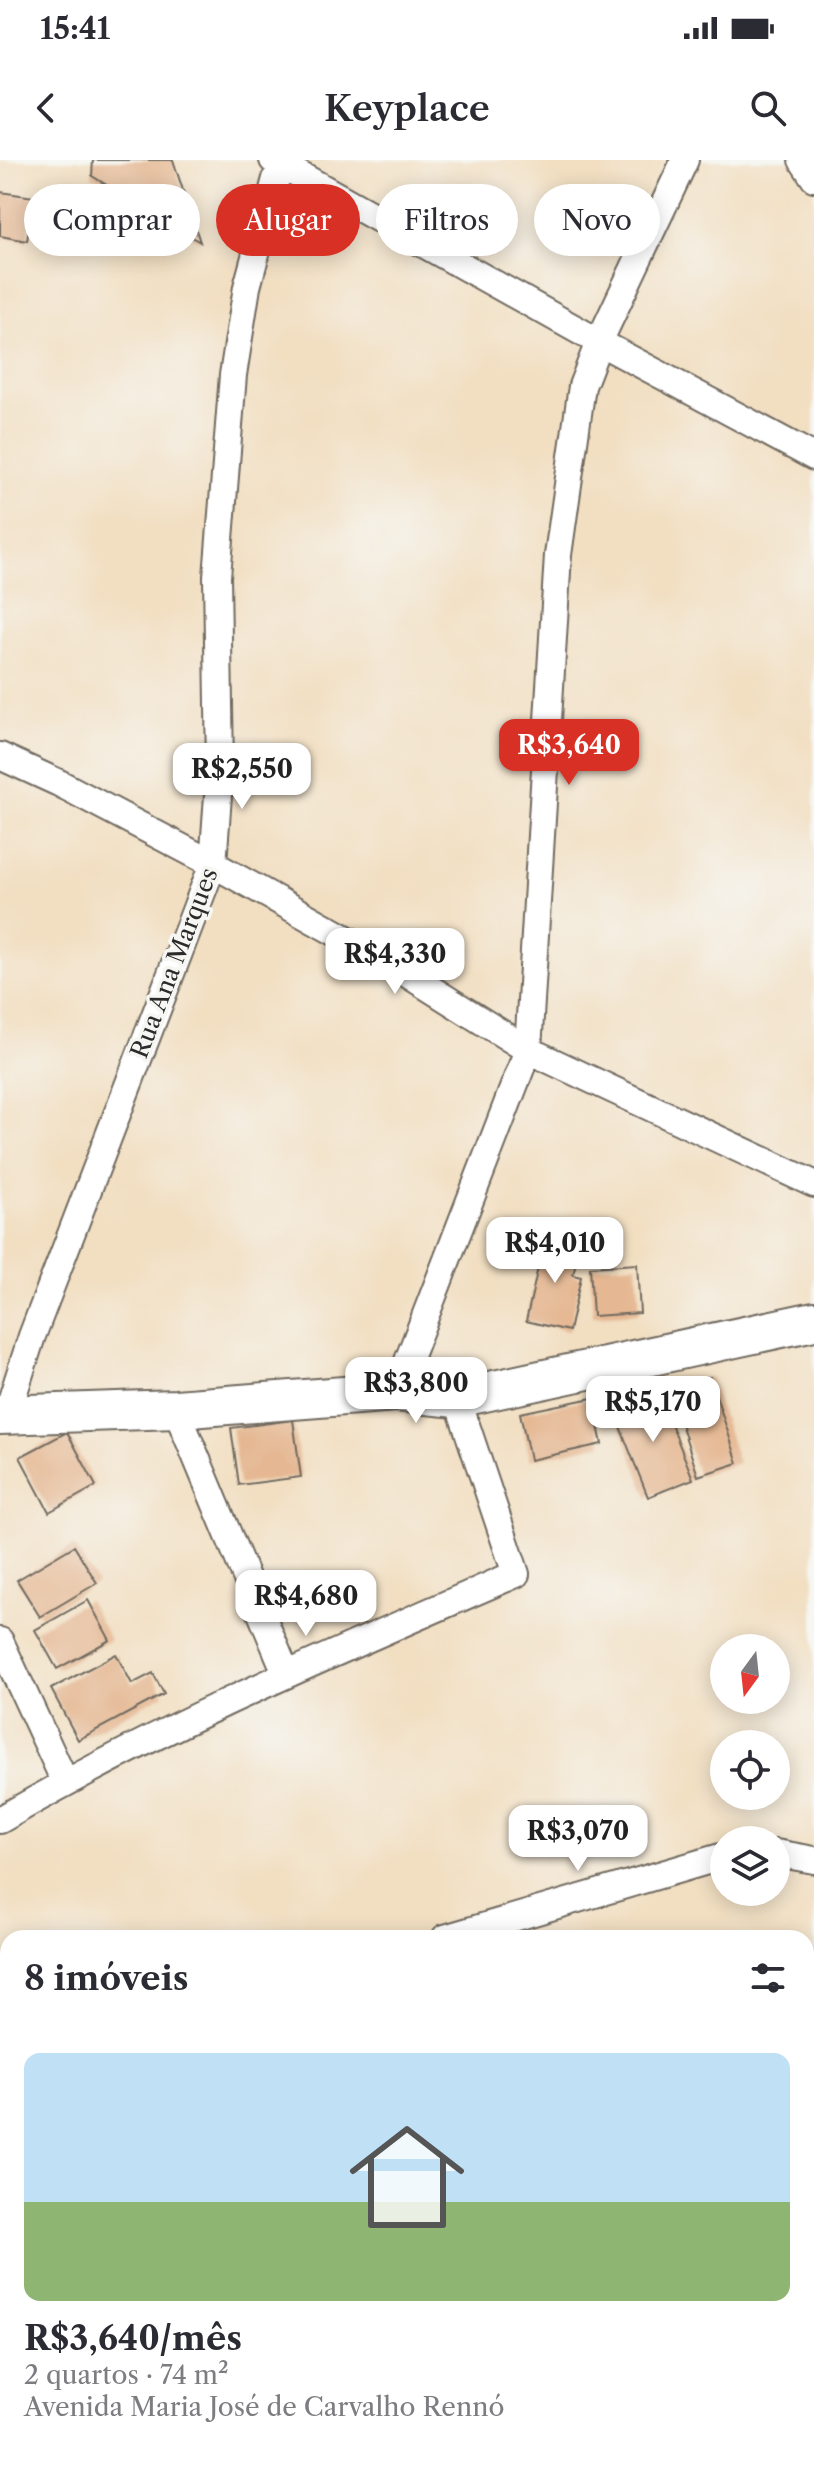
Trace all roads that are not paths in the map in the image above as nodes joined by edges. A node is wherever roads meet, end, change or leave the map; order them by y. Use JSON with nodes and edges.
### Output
{"nodes":[{"id":1,"x":685,"y":160,"type":"edge"},
{"id":2,"x":802,"y":160,"type":"edge"},
{"id":3,"x":278,"y":161,"type":"edge"},
{"id":4,"x":814,"y":178,"type":"edge"},
{"id":5,"x":599,"y":342,"type":"junction"},
{"id":6,"x":814,"y":457,"type":"edge"},
{"id":7,"x":0,"y":756,"type":"edge"},
{"id":8,"x":213,"y":864,"type":"junction"},
{"id":9,"x":528,"y":1050,"type":"junction"},
{"id":10,"x":814,"y":1184,"type":"edge"},
{"id":11,"x":814,"y":1321,"type":"edge"},
{"id":12,"x":396,"y":1392,"type":"junction"},
{"id":13,"x":457,"y":1398,"type":"junction"},
{"id":14,"x":176,"y":1409,"type":"junction"},
{"id":15,"x":4,"y":1414,"type":"edge"},
{"id":16,"x":0,"y":1641,"type":"edge"},
{"id":17,"x":286,"y":1673,"type":"junction"},
{"id":18,"x":65,"y":1782,"type":"junction"},
{"id":19,"x":0,"y":1820,"type":"edge"},
{"id":20,"x":790,"y":1856,"type":"edge"},
{"id":21,"x":710,"y":1860,"type":"edge"},
{"id":22,"x":814,"y":1860,"type":"edge"},
{"id":23,"x":472,"y":1930,"type":"edge"}],
"edges":[{"from":1,"to":5,"type":"street"},
{"from":2,"to":4,"type":"street"},
{"from":3,"to":5,"type":"street"},
{"from":3,"to":8,"type":"street","name":"Rua Ana Marques"},
{"from":5,"to":6,"type":"street"},
{"from":5,"to":9,"type":"street"},
{"from":7,"to":8,"type":"street"},
{"from":8,"to":9,"type":"street"},
{"from":8,"to":15,"type":"street","name":"Rua Ana Marques"},
{"from":9,"to":10,"type":"street"},
{"from":9,"to":12,"type":"street"},
{"from":11,"to":13,"type":"street"},
{"from":12,"to":13,"type":"street"},
{"from":12,"to":14,"type":"street"},
{"from":13,"to":17,"type":"street"},
{"from":14,"to":15,"type":"street"},
{"from":14,"to":17,"type":"street"},
{"from":16,"to":18,"type":"street"},
{"from":17,"to":18,"type":"street"},
{"from":18,"to":19,"type":"street"},
{"from":20,"to":22,"type":"street"},
{"from":21,"to":23,"type":"street"}]}
